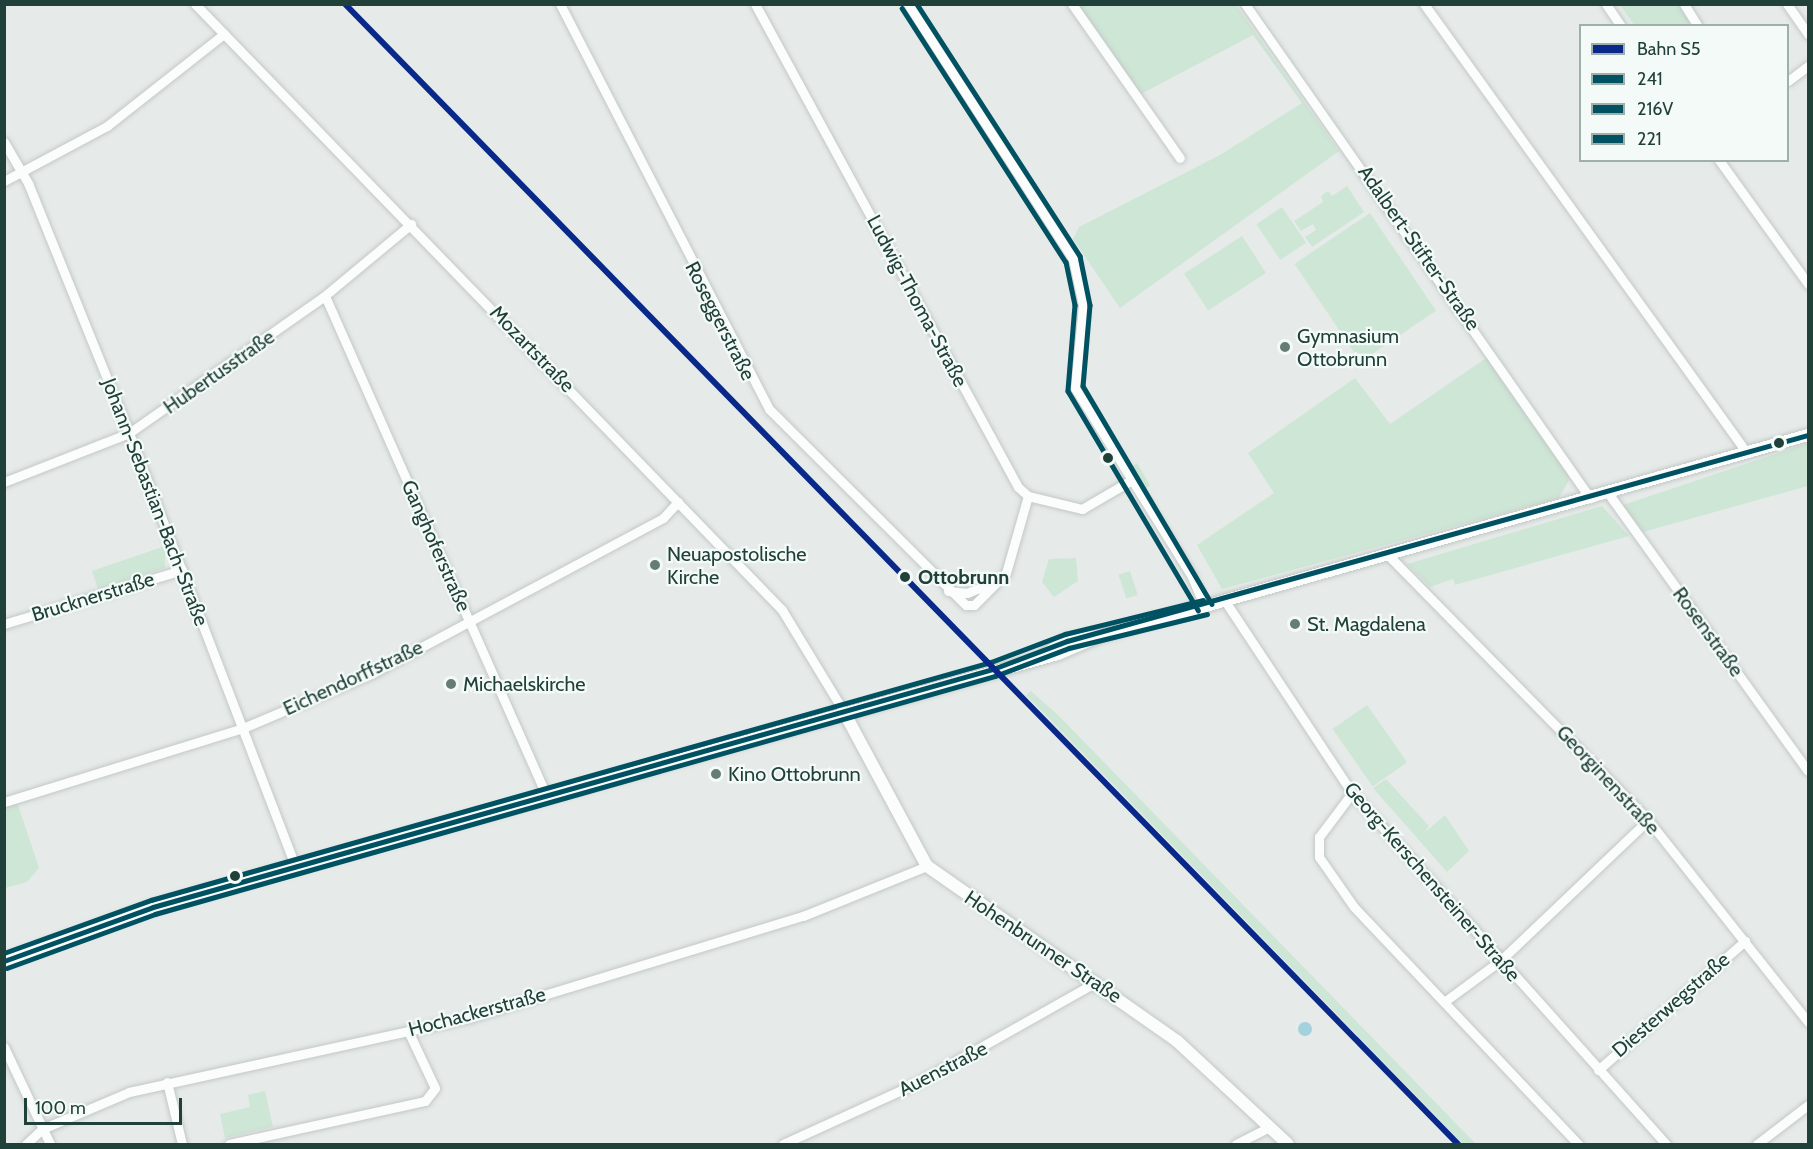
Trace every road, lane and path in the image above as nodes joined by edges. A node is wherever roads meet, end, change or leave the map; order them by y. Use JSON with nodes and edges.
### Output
{"nodes":[{"id":1,"x":195,"y":4,"type":"edge"},
{"id":2,"x":560,"y":4,"type":"edge"},
{"id":3,"x":755,"y":4,"type":"edge"},
{"id":4,"x":908,"y":4,"type":"edge"},
{"id":5,"x":1072,"y":4,"type":"edge"},
{"id":6,"x":1245,"y":4,"type":"edge"},
{"id":7,"x":1424,"y":4,"type":"edge"},
{"id":8,"x":1605,"y":4,"type":"edge"},
{"id":9,"x":1683,"y":4,"type":"edge"},
{"id":10,"x":1787,"y":4,"type":"edge"},
{"id":11,"x":1620,"y":24,"type":"edge"},
{"id":12,"x":1697,"y":24,"type":"edge"},
{"id":13,"x":224,"y":34,"type":"junction"},
{"id":14,"x":1809,"y":34,"type":"edge"},
{"id":15,"x":1809,"y":66,"type":"edge"},
{"id":16,"x":1789,"y":80,"type":"edge"},
{"id":17,"x":4,"y":142,"type":"edge"},
{"id":18,"x":1180,"y":158,"type":"dead end"},
{"id":19,"x":1720,"y":162,"type":"edge"},
{"id":20,"x":22,"y":176,"type":"junction"},
{"id":21,"x":4,"y":181,"type":"edge"},
{"id":22,"x":411,"y":224,"type":"junction"},
{"id":23,"x":1809,"y":284,"type":"edge"},
{"id":24,"x":325,"y":296,"type":"junction"},
{"id":25,"x":129,"y":433,"type":"junction"},
{"id":26,"x":1809,"y":435,"type":"edge"},
{"id":27,"x":1746,"y":453,"type":"junction"},
{"id":28,"x":1131,"y":481,"type":"junction"},
{"id":29,"x":4,"y":482,"type":"edge"},
{"id":30,"x":1608,"y":493,"type":"junction"},
{"id":31,"x":1028,"y":496,"type":"junction"},
{"id":32,"x":1590,"y":498,"type":"junction"},
{"id":33,"x":678,"y":502,"type":"junction"},
{"id":34,"x":1388,"y":555,"type":"junction"},
{"id":35,"x":182,"y":570,"type":"junction"},
{"id":36,"x":1225,"y":601,"type":"junction"},
{"id":37,"x":1205,"y":607,"type":"junction"},
{"id":38,"x":469,"y":621,"type":"junction"},
{"id":39,"x":4,"y":624,"type":"edge"},
{"id":40,"x":844,"y":712,"type":"junction"},
{"id":41,"x":243,"y":728,"type":"junction"},
{"id":42,"x":1809,"y":771,"type":"edge"},
{"id":43,"x":1352,"y":793,"type":"junction"},
{"id":44,"x":547,"y":796,"type":"junction"},
{"id":45,"x":4,"y":802,"type":"edge"},
{"id":46,"x":1648,"y":820,"type":"junction"},
{"id":47,"x":927,"y":866,"type":"junction"},
{"id":48,"x":296,"y":867,"type":"junction"},
{"id":49,"x":1745,"y":941,"type":"junction"},
{"id":50,"x":1501,"y":960,"type":"junction"},
{"id":51,"x":4,"y":961,"type":"edge"},
{"id":52,"x":1096,"y":982,"type":"junction"},
{"id":53,"x":1444,"y":1002,"type":"junction"},
{"id":54,"x":1809,"y":1022,"type":"edge"},
{"id":55,"x":408,"y":1031,"type":"junction"},
{"id":56,"x":4,"y":1047,"type":"edge"},
{"id":57,"x":1598,"y":1070,"type":"junction"},
{"id":58,"x":167,"y":1082,"type":"junction"},
{"id":59,"x":1809,"y":1105,"type":"edge"},
{"id":60,"x":1270,"y":1127,"type":"junction"},
{"id":61,"x":42,"y":1129,"type":"junction"},
{"id":62,"x":26,"y":1144,"type":"edge"},
{"id":63,"x":50,"y":1144,"type":"edge"},
{"id":64,"x":182,"y":1144,"type":"edge"},
{"id":65,"x":228,"y":1144,"type":"edge"},
{"id":66,"x":783,"y":1144,"type":"edge"},
{"id":67,"x":1236,"y":1144,"type":"edge"},
{"id":68,"x":1288,"y":1144,"type":"edge"},
{"id":69,"x":1578,"y":1144,"type":"edge"},
{"id":70,"x":1666,"y":1144,"type":"edge"},
{"id":71,"x":1757,"y":1144,"type":"edge"}],
"edges":[{"from":1,"to":13,"type":"street","name":"Mozartstraße"},
{"from":2,"to":31,"type":"street","name":"Roseggerstraße"},
{"from":3,"to":31,"type":"street","name":"Ludwig-Thoma-Straße"},
{"from":4,"to":28,"type":"street"},
{"from":5,"to":18,"type":"street"},
{"from":6,"to":32,"type":"street","name":"Adalbert-Stifter-Straße"},
{"from":7,"to":27,"type":"street"},
{"from":8,"to":11,"type":"street"},
{"from":9,"to":12,"type":"street"},
{"from":10,"to":14,"type":"street"},
{"from":13,"to":20,"type":"street"},
{"from":13,"to":22,"type":"street","name":"Mozartstraße"},
{"from":15,"to":16,"type":"street"},
{"from":17,"to":20,"type":"street","name":"Johann-Sebastian-Bach-Straße"},
{"from":19,"to":23,"type":"street"},
{"from":20,"to":21,"type":"street"},
{"from":20,"to":25,"type":"street","name":"Johann-Sebastian-Bach-Straße"},
{"from":22,"to":24,"type":"street","name":"Hubertusstraße"},
{"from":22,"to":33,"type":"street","name":"Mozartstraße"},
{"from":24,"to":25,"type":"street","name":"Hubertusstraße"},
{"from":24,"to":38,"type":"street","name":"Ganghoferstraße"},
{"from":25,"to":29,"type":"street","name":"Hubertusstraße"},
{"from":25,"to":35,"type":"street","name":"Johann-Sebastian-Bach-Straße"},
{"from":26,"to":27,"type":"street"},
{"from":27,"to":30,"type":"street"},
{"from":28,"to":31,"type":"street"},
{"from":28,"to":37,"type":"street"},
{"from":30,"to":32,"type":"street"},
{"from":30,"to":42,"type":"street","name":"Rosenstraße"},
{"from":32,"to":34,"type":"street"},
{"from":33,"to":38,"type":"street","name":"Eichendorffstraße"},
{"from":33,"to":40,"type":"street","name":"Mozartstraße"},
{"from":34,"to":36,"type":"street"},
{"from":34,"to":46,"type":"street","name":"Georginenstraße"},
{"from":35,"to":39,"type":"street","name":"Brucknerstraße"},
{"from":35,"to":41,"type":"street","name":"Johann-Sebastian-Bach-Straße"},
{"from":36,"to":37,"type":"street"},
{"from":36,"to":43,"type":"street","name":"Georg-Kerschensteiner-Straße"},
{"from":37,"to":40,"type":"street"},
{"from":38,"to":41,"type":"street","name":"Eichendorffstraße"},
{"from":38,"to":44,"type":"street","name":"Ganghoferstraße"},
{"from":40,"to":44,"type":"street"},
{"from":40,"to":47,"type":"street","name":"Hohenbrunner Straße"},
{"from":41,"to":45,"type":"street","name":"Eichendorffstraße"},
{"from":41,"to":48,"type":"street","name":"Johann-Sebastian-Bach-Straße"},
{"from":43,"to":50,"type":"street","name":"Georg-Kerschensteiner-Straße"},
{"from":43,"to":53,"type":"street"},
{"from":44,"to":48,"type":"street"},
{"from":46,"to":49,"type":"street","name":"Georginenstraße"},
{"from":46,"to":50,"type":"street"},
{"from":47,"to":52,"type":"street","name":"Hohenbrunner Straße"},
{"from":47,"to":55,"type":"street","name":"Hochackerstraße"},
{"from":48,"to":51,"type":"street"},
{"from":49,"to":54,"type":"street","name":"Georginenstraße"},
{"from":49,"to":57,"type":"street","name":"Diesterwegstraße"},
{"from":50,"to":53,"type":"street"},
{"from":50,"to":57,"type":"street","name":"Georg-Kerschensteiner-Straße"},
{"from":52,"to":60,"type":"street","name":"Hohenbrunner Straße"},
{"from":52,"to":66,"type":"street","name":"Auenstraße"},
{"from":53,"to":69,"type":"street"},
{"from":55,"to":58,"type":"street","name":"Hochackerstraße"},
{"from":55,"to":65,"type":"street"},
{"from":56,"to":61,"type":"street"},
{"from":57,"to":70,"type":"street","name":"Georg-Kerschensteiner-Straße"},
{"from":58,"to":61,"type":"street","name":"Hochackerstraße"},
{"from":58,"to":64,"type":"street"},
{"from":59,"to":71,"type":"street"},
{"from":60,"to":67,"type":"street"},
{"from":60,"to":68,"type":"street","name":"Hohenbrunner Straße"},
{"from":61,"to":62,"type":"street","name":"Hochackerstraße"},
{"from":61,"to":63,"type":"street"}]}
